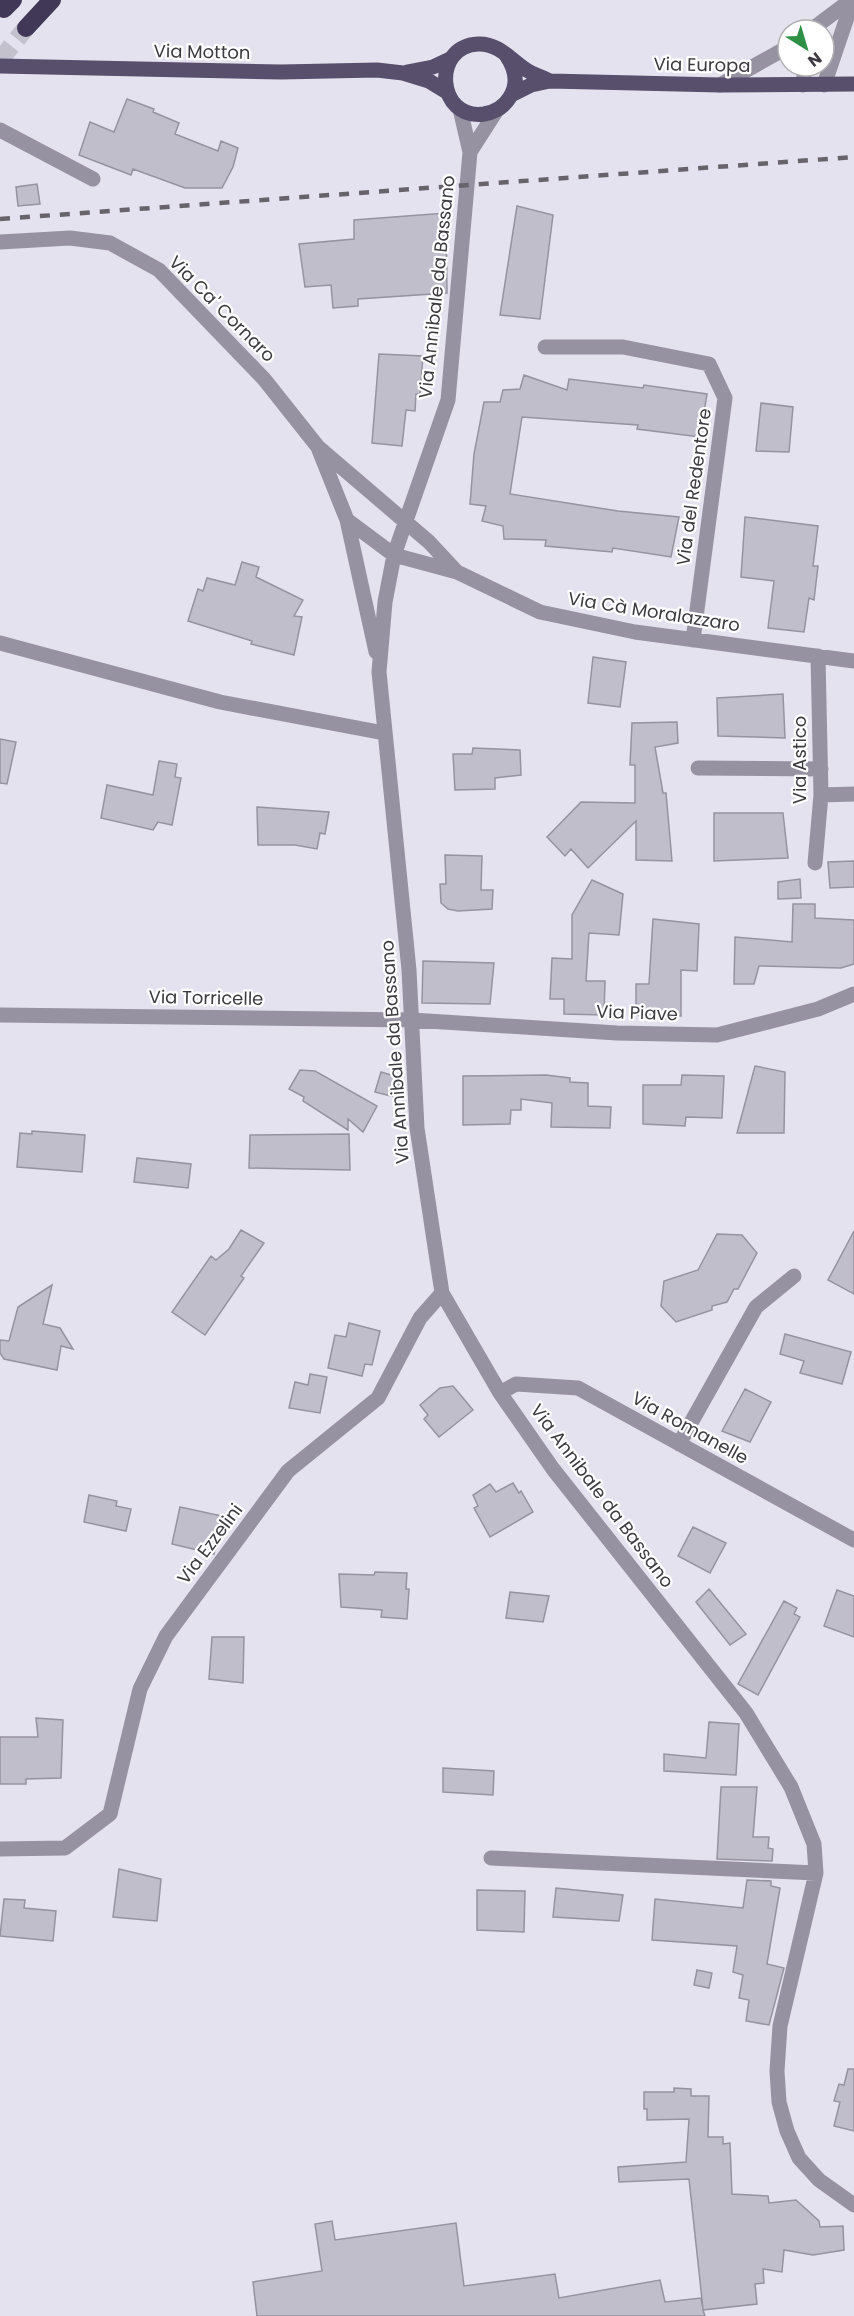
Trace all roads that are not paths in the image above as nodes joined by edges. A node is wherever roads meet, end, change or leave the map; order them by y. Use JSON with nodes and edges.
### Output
{"nodes":[{"id":1,"x":52,"y":0,"type":"edge"},
{"id":2,"x":852,"y":0,"type":"edge"},
{"id":3,"x":827,"y":18,"type":"edge"},
{"id":4,"x":836,"y":19,"type":"edge"},
{"id":5,"x":26,"y":28,"type":"tunnel mouth"},
{"id":6,"x":776,"y":54,"type":"edge"},
{"id":7,"x":506,"y":55,"type":"junction"},
{"id":8,"x":450,"y":59,"type":"junction"},
{"id":9,"x":0,"y":66,"type":"edge"},
{"id":10,"x":403,"y":73,"type":"junction"},
{"id":11,"x":804,"y":78,"type":"edge"},
{"id":12,"x":550,"y":81,"type":"junction"},
{"id":13,"x":854,"y":84,"type":"edge"},
{"id":14,"x":720,"y":85,"type":"junction"},
{"id":15,"x":803,"y":85,"type":"junction"},
{"id":16,"x":824,"y":85,"type":"junction"},
{"id":17,"x":447,"y":92,"type":"junction"},
{"id":18,"x":511,"y":95,"type":"junction"},
{"id":19,"x":460,"y":109,"type":"junction"},
{"id":20,"x":497,"y":110,"type":"junction"},
{"id":21,"x":0,"y":130,"type":"edge"},
{"id":22,"x":470,"y":152,"type":"junction"},
{"id":23,"x":93,"y":179,"type":"dead end"},
{"id":24,"x":0,"y":242,"type":"edge"},
{"id":25,"x":545,"y":347,"type":"dead end"},
{"id":26,"x":318,"y":447,"type":"junction"},
{"id":27,"x":347,"y":520,"type":"junction"},
{"id":28,"x":405,"y":522,"type":"junction"},
{"id":29,"x":394,"y":555,"type":"junction"},
{"id":30,"x":457,"y":572,"type":"junction"},
{"id":31,"x":693,"y":640,"type":"junction"},
{"id":32,"x":0,"y":643,"type":"edge"},
{"id":33,"x":818,"y":656,"type":"junction"},
{"id":34,"x":854,"y":661,"type":"edge"},
{"id":35,"x":380,"y":672,"type":"junction"},
{"id":36,"x":384,"y":733,"type":"junction"},
{"id":37,"x":698,"y":768,"type":"dead end"},
{"id":38,"x":821,"y":769,"type":"junction"},
{"id":39,"x":854,"y":794,"type":"edge"},
{"id":40,"x":821,"y":795,"type":"junction"},
{"id":41,"x":815,"y":863,"type":"dead end"},
{"id":42,"x":854,"y":994,"type":"edge"},
{"id":43,"x":0,"y":1015,"type":"edge"},
{"id":44,"x":412,"y":1020,"type":"junction"},
{"id":45,"x":794,"y":1276,"type":"dead end"},
{"id":46,"x":442,"y":1293,"type":"junction"},
{"id":47,"x":501,"y":1393,"type":"junction"},
{"id":48,"x":679,"y":1443,"type":"junction"},
{"id":49,"x":854,"y":1540,"type":"edge"},
{"id":50,"x":0,"y":1850,"type":"edge"},
{"id":51,"x":491,"y":1858,"type":"dead end"},
{"id":52,"x":816,"y":1873,"type":"junction"},
{"id":53,"x":854,"y":2205,"type":"edge"}],
"edges":[{"from":1,"to":5,"type":"highway"},
{"from":2,"to":3,"type":"street"},
{"from":2,"to":4,"type":"street"},
{"from":2,"to":16,"type":"street"},
{"from":6,"to":14,"type":"street"},
{"from":7,"to":8,"type":"main road","name":"Via Europa"},
{"from":7,"to":12,"type":"main road","name":"Via Europa"},
{"from":7,"to":18,"type":"main road"},
{"from":8,"to":10,"type":"main road","name":"Via Motton"},
{"from":8,"to":17,"type":"main road"},
{"from":9,"to":10,"type":"main road","name":"Via Motton"},
{"from":10,"to":17,"type":"main road","name":"Via Motton"},
{"from":11,"to":15,"type":"street"},
{"from":12,"to":14,"type":"main road","name":"Via Europa"},
{"from":12,"to":18,"type":"main road","name":"Via Europa"},
{"from":13,"to":16,"type":"main road","name":"Via Europa"},
{"from":14,"to":15,"type":"main road","name":"Via Europa"},
{"from":15,"to":16,"type":"main road","name":"Via Europa"},
{"from":17,"to":19,"type":"main road"},
{"from":18,"to":20,"type":"main road","name":"Via Europa"},
{"from":19,"to":20,"type":"main road"},
{"from":19,"to":22,"type":"street","name":"Via Annibale da Bassano"},
{"from":20,"to":22,"type":"street","name":"Via Annibale da Bassano"},
{"from":21,"to":23,"type":"street"},
{"from":22,"to":28,"type":"street","name":"Via Annibale da Bassano"},
{"from":24,"to":26,"type":"street","name":"Via Ca' Cornaro"},
{"from":25,"to":31,"type":"street","name":"Via del Redentore"},
{"from":26,"to":27,"type":"street","name":"Via Ca' Cornaro"},
{"from":26,"to":28,"type":"street","name":"Via Ca' Cornaro"},
{"from":27,"to":29,"type":"street"},
{"from":27,"to":35,"type":"street","name":"Via Ca' Cornaro"},
{"from":28,"to":29,"type":"street","name":"Via Annibale da Bassano"},
{"from":28,"to":30,"type":"street","name":"Via Cà Moralazzaro"},
{"from":29,"to":30,"type":"street","name":"Via Cà Moralazzaro"},
{"from":29,"to":35,"type":"street","name":"Via Annibale da Bassano"},
{"from":30,"to":31,"type":"street","name":"Via Cà Moralazzaro"},
{"from":31,"to":33,"type":"street","name":"Via Cà Moralazzaro"},
{"from":32,"to":36,"type":"street"},
{"from":33,"to":34,"type":"street","name":"Via Cà Moralazzaro"},
{"from":33,"to":38,"type":"street","name":"Via Astico"},
{"from":35,"to":36,"type":"street","name":"Via Annibale da Bassano"},
{"from":36,"to":44,"type":"street","name":"Via Annibale da Bassano"},
{"from":37,"to":38,"type":"street"},
{"from":38,"to":40,"type":"street","name":"Via Astico"},
{"from":39,"to":40,"type":"street"},
{"from":40,"to":41,"type":"street","name":"Via Astico"},
{"from":42,"to":44,"type":"street","name":"Via Piave"},
{"from":43,"to":44,"type":"street","name":"Via Torricelle"},
{"from":44,"to":46,"type":"street","name":"Via Annibale da Bassano"},
{"from":45,"to":48,"type":"street"},
{"from":46,"to":47,"type":"street","name":"Via Annibale da Bassano"},
{"from":46,"to":50,"type":"street","name":"Via Ezzelini"},
{"from":47,"to":48,"type":"street","name":"Via Romanelle"},
{"from":47,"to":52,"type":"street","name":"Via Annibale da Bassano"},
{"from":48,"to":49,"type":"street","name":"Via Romanelle"},
{"from":51,"to":52,"type":"street"},
{"from":52,"to":53,"type":"street","name":"Via Annibale da Bassano"}]}
